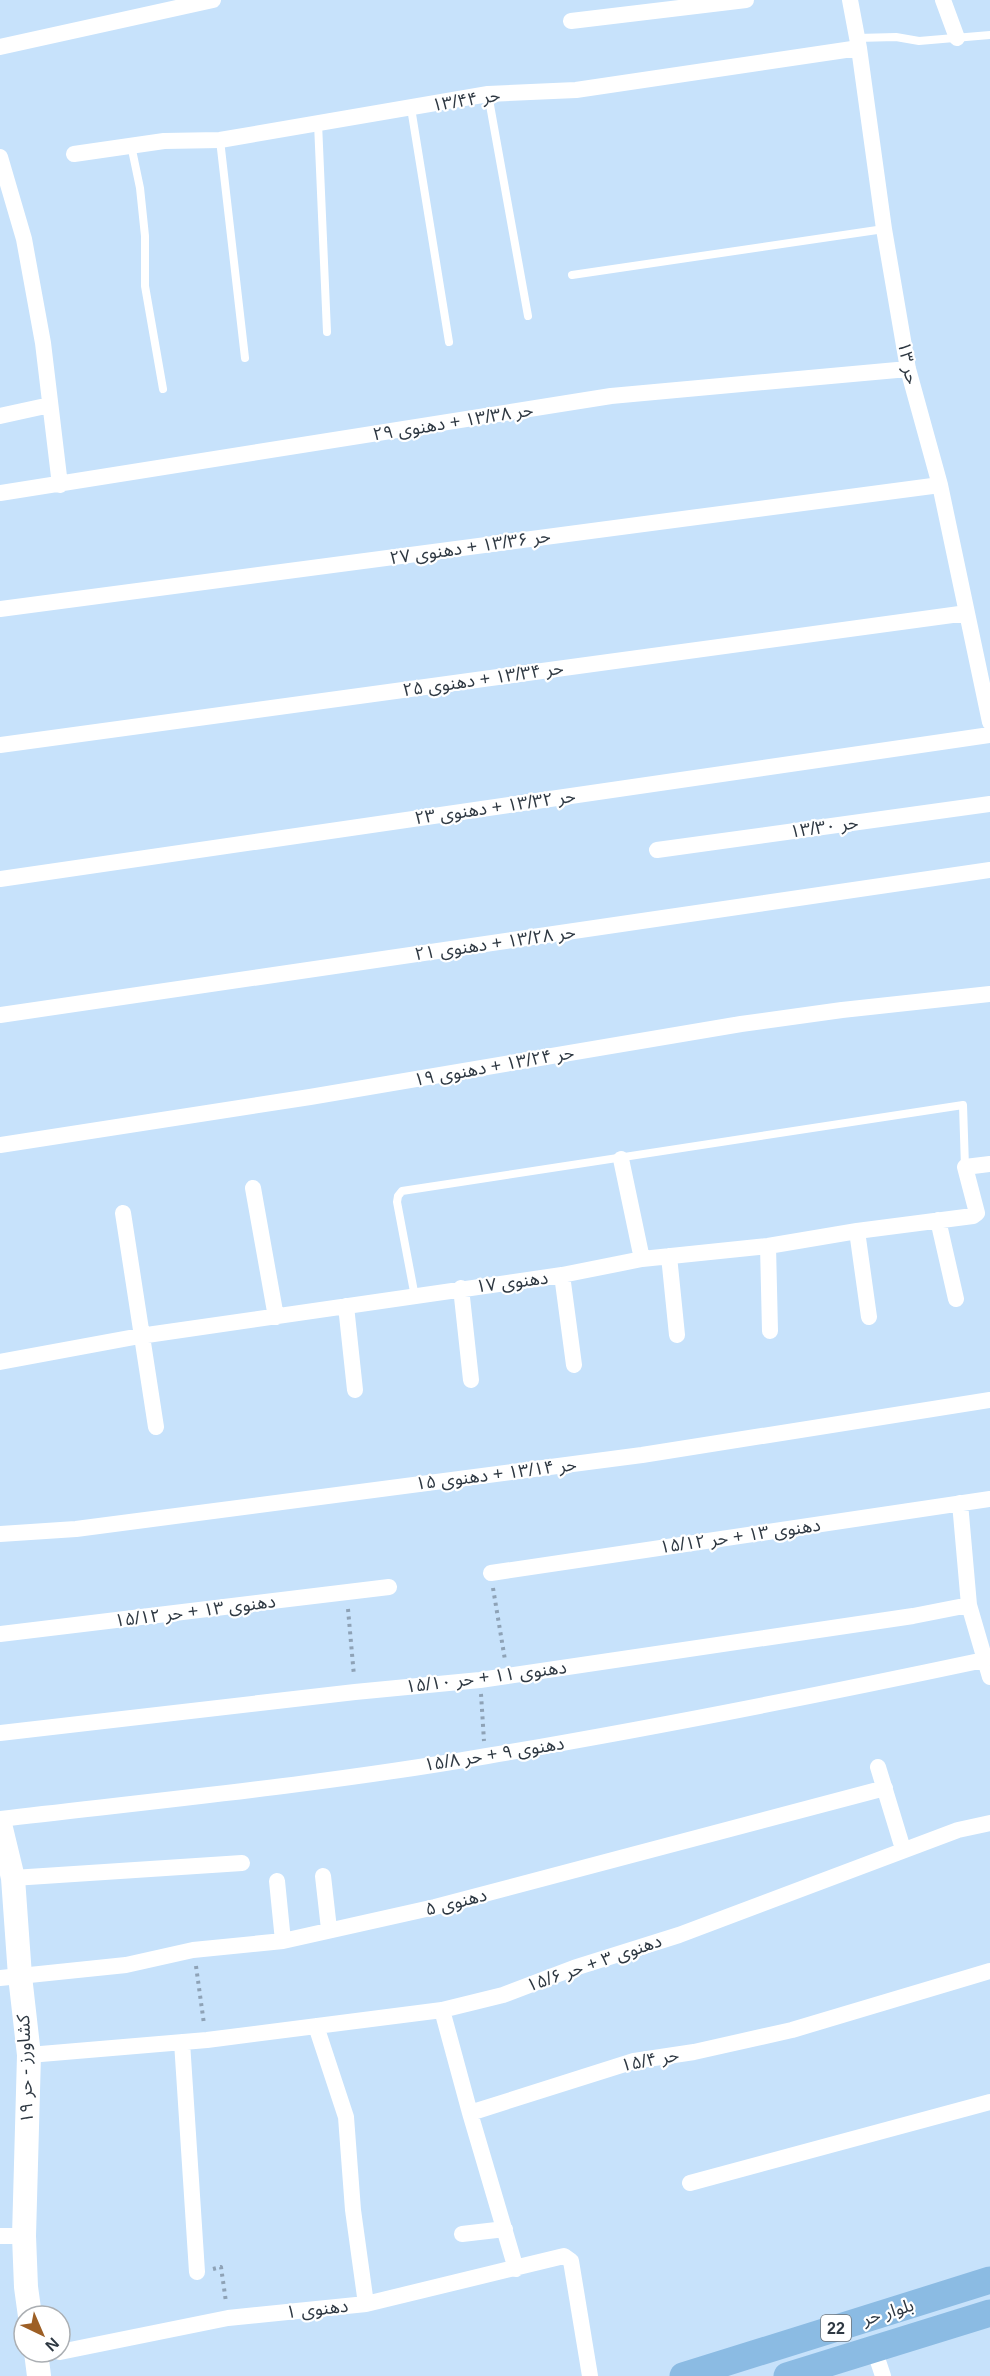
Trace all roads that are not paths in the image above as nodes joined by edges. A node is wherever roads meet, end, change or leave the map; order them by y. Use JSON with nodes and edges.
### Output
{"nodes":[{"id":1,"x":213,"y":0,"type":"edge"},
{"id":2,"x":746,"y":0,"type":"edge"},
{"id":3,"x":850,"y":0,"type":"edge"},
{"id":4,"x":943,"y":0,"type":"edge"},
{"id":5,"x":571,"y":21,"type":"dead end"},
{"id":6,"x":990,"y":35,"type":"edge"},
{"id":7,"x":957,"y":38,"type":"junction"},
{"id":8,"x":858,"y":43,"type":"junction"},
{"id":9,"x":0,"y":46,"type":"edge"},
{"id":10,"x":488,"y":94,"type":"junction"},
{"id":11,"x":411,"y":108,"type":"junction"},
{"id":12,"x":318,"y":123,"type":"junction"},
{"id":13,"x":220,"y":140,"type":"junction"},
{"id":14,"x":131,"y":145,"type":"junction"},
{"id":15,"x":74,"y":154,"type":"dead end"},
{"id":16,"x":0,"y":156,"type":"edge"},
{"id":17,"x":884,"y":229,"type":"junction"},
{"id":18,"x":572,"y":275,"type":"dead end"},
{"id":19,"x":528,"y":316,"type":"dead end"},
{"id":20,"x":327,"y":332,"type":"dead end"},
{"id":21,"x":449,"y":342,"type":"dead end"},
{"id":22,"x":245,"y":358,"type":"dead end"},
{"id":23,"x":908,"y":369,"type":"junction"},
{"id":24,"x":163,"y":389,"type":"dead end"},
{"id":25,"x":50,"y":405,"type":"junction"},
{"id":26,"x":0,"y":416,"type":"edge"},
{"id":27,"x":940,"y":484,"type":"junction"},
{"id":28,"x":60,"y":485,"type":"junction"},
{"id":29,"x":0,"y":494,"type":"edge"},
{"id":30,"x":0,"y":609,"type":"edge"},
{"id":31,"x":967,"y":614,"type":"junction"},
{"id":32,"x":990,"y":722,"type":"edge"},
{"id":33,"x":990,"y":735,"type":"edge"},
{"id":34,"x":0,"y":745,"type":"edge"},
{"id":35,"x":990,"y":804,"type":"edge"},
{"id":36,"x":657,"y":850,"type":"dead end"},
{"id":37,"x":990,"y":870,"type":"edge"},
{"id":38,"x":0,"y":879,"type":"edge"},
{"id":39,"x":990,"y":994,"type":"edge"},
{"id":40,"x":0,"y":1016,"type":"edge"},
{"id":41,"x":0,"y":1144,"type":"edge"},
{"id":42,"x":621,"y":1159,"type":"junction"},
{"id":43,"x":990,"y":1164,"type":"edge"},
{"id":44,"x":965,"y":1167,"type":"junction"},
{"id":45,"x":252,"y":1188,"type":"dead end"},
{"id":46,"x":123,"y":1213,"type":"dead end"},
{"id":47,"x":938,"y":1220,"type":"junction"},
{"id":48,"x":857,"y":1231,"type":"junction"},
{"id":49,"x":768,"y":1246,"type":"junction"},
{"id":50,"x":669,"y":1256,"type":"junction"},
{"id":51,"x":642,"y":1259,"type":"junction"},
{"id":52,"x":562,"y":1275,"type":"junction"},
{"id":53,"x":460,"y":1288,"type":"junction"},
{"id":54,"x":415,"y":1297,"type":"junction"},
{"id":55,"x":956,"y":1299,"type":"dead end"},
{"id":56,"x":346,"y":1306,"type":"junction"},
{"id":57,"x":276,"y":1317,"type":"junction"},
{"id":58,"x":869,"y":1317,"type":"dead end"},
{"id":59,"x":770,"y":1331,"type":"dead end"},
{"id":60,"x":677,"y":1335,"type":"dead end"},
{"id":61,"x":140,"y":1336,"type":"junction"},
{"id":62,"x":0,"y":1362,"type":"edge"},
{"id":63,"x":574,"y":1365,"type":"dead end"},
{"id":64,"x":471,"y":1380,"type":"dead end"},
{"id":65,"x":355,"y":1390,"type":"dead end"},
{"id":66,"x":990,"y":1400,"type":"edge"},
{"id":67,"x":156,"y":1427,"type":"dead end"},
{"id":68,"x":990,"y":1499,"type":"edge"},
{"id":69,"x":960,"y":1503,"type":"junction"},
{"id":70,"x":0,"y":1534,"type":"edge"},
{"id":71,"x":491,"y":1573,"type":"road end"},
{"id":72,"x":389,"y":1587,"type":"dead end"},
{"id":73,"x":969,"y":1605,"type":"junction"},
{"id":74,"x":0,"y":1634,"type":"edge"},
{"id":75,"x":984,"y":1660,"type":"junction"},
{"id":76,"x":990,"y":1677,"type":"edge"},
{"id":77,"x":0,"y":1733,"type":"edge"},
{"id":78,"x":878,"y":1767,"type":"dead end"},
{"id":79,"x":885,"y":1788,"type":"junction"},
{"id":80,"x":0,"y":1819,"type":"edge"},
{"id":81,"x":990,"y":1822,"type":"edge"},
{"id":82,"x":0,"y":1824,"type":"edge"},
{"id":83,"x":903,"y":1849,"type":"junction"},
{"id":84,"x":242,"y":1863,"type":"dead end"},
{"id":85,"x":323,"y":1876,"type":"dead end"},
{"id":86,"x":13,"y":1878,"type":"junction"},
{"id":87,"x":277,"y":1881,"type":"dead end"},
{"id":88,"x":329,"y":1929,"type":"junction"},
{"id":89,"x":283,"y":1941,"type":"junction"},
{"id":90,"x":990,"y":1971,"type":"edge"},
{"id":91,"x":10,"y":1977,"type":"edge"},
{"id":92,"x":442,"y":2010,"type":"junction"},
{"id":93,"x":316,"y":2026,"type":"junction"},
{"id":94,"x":182,"y":2042,"type":"junction"},
{"id":95,"x":29,"y":2055,"type":"junction"},
{"id":96,"x":990,"y":2102,"type":"edge"},
{"id":97,"x":470,"y":2113,"type":"junction"},
{"id":98,"x":690,"y":2183,"type":"dead end"},
{"id":99,"x":505,"y":2229,"type":"junction"},
{"id":100,"x":462,"y":2234,"type":"dead end"},
{"id":101,"x":0,"y":2236,"type":"edge"},
{"id":102,"x":24,"y":2236,"type":"junction"},
{"id":103,"x":516,"y":2269,"type":"junction"},
{"id":104,"x":197,"y":2272,"type":"road end"},
{"id":105,"x":990,"y":2280,"type":"edge"},
{"id":106,"x":28,"y":2304,"type":"edge"},
{"id":107,"x":366,"y":2304,"type":"junction"},
{"id":108,"x":990,"y":2313,"type":"edge"},
{"id":109,"x":874,"y":2349,"type":"junction"},
{"id":110,"x":72,"y":2352,"type":"edge"},
{"id":111,"x":590,"y":2376,"type":"edge"},
{"id":112,"x":683,"y":2376,"type":"edge"},
{"id":113,"x":787,"y":2376,"type":"edge"},
{"id":114,"x":883,"y":2376,"type":"edge"}],
"edges":[{"from":1,"to":9,"type":"street"},
{"from":2,"to":5,"type":"street"},
{"from":3,"to":8,"type":"street","name":"حر ۱۳"},
{"from":4,"to":7,"type":"street"},
{"from":6,"to":7,"type":"lane"},
{"from":7,"to":8,"type":"lane"},
{"from":8,"to":10,"type":"street","name":"حر ۱۳/۴۴"},
{"from":8,"to":17,"type":"street","name":"حر ۱۳"},
{"from":10,"to":11,"type":"street","name":"حر ۱۳/۴۴"},
{"from":10,"to":19,"type":"lane"},
{"from":11,"to":12,"type":"street","name":"حر ۱۳/۴۴"},
{"from":11,"to":21,"type":"lane"},
{"from":12,"to":13,"type":"street","name":"حر ۱۳/۴۴"},
{"from":12,"to":20,"type":"lane"},
{"from":13,"to":14,"type":"street","name":"حر ۱۳/۴۴"},
{"from":13,"to":22,"type":"lane"},
{"from":14,"to":15,"type":"street","name":"حر ۱۳/۴۴"},
{"from":14,"to":24,"type":"lane"},
{"from":16,"to":25,"type":"street"},
{"from":17,"to":18,"type":"lane"},
{"from":17,"to":23,"type":"street","name":"حر ۱۳"},
{"from":23,"to":27,"type":"street","name":"حر ۱۳"},
{"from":23,"to":28,"type":"street","name":"حر ۱۳/۳۸ + دهنوی ۲۹"},
{"from":25,"to":26,"type":"street"},
{"from":25,"to":28,"type":"street"},
{"from":27,"to":30,"type":"street","name":"حر ۱۳/۳۶ + دهنوی ۲۷"},
{"from":27,"to":31,"type":"street","name":"حر ۱۳"},
{"from":28,"to":29,"type":"street","name":"حر ۱۳/۳۸ + دهنوی ۲۹"},
{"from":31,"to":32,"type":"street","name":"حر ۱۳"},
{"from":31,"to":34,"type":"street","name":"حر ۱۳/۳۴ + دهنوی ۲۵"},
{"from":33,"to":38,"type":"street","name":"حر ۱۳/۳۲ + دهنوی ۲۳"},
{"from":35,"to":36,"type":"street","name":"حر ۱۳/۳۰"},
{"from":37,"to":40,"type":"street","name":"حر ۱۳/۲۸ + دهنوی ۲۱"},
{"from":39,"to":41,"type":"street","name":"حر ۱۳/۲۴ + دهنوی ۱۹"},
{"from":42,"to":44,"type":"lane"},
{"from":42,"to":51,"type":"street"},
{"from":42,"to":54,"type":"lane"},
{"from":43,"to":44,"type":"street"},
{"from":44,"to":47,"type":"street","name":"دهنوی ۱۷"},
{"from":45,"to":57,"type":"street"},
{"from":46,"to":61,"type":"street"},
{"from":47,"to":48,"type":"street","name":"دهنوی ۱۷"},
{"from":47,"to":55,"type":"street"},
{"from":48,"to":49,"type":"street","name":"دهنوی ۱۷"},
{"from":48,"to":58,"type":"street"},
{"from":49,"to":50,"type":"street","name":"دهنوی ۱۷"},
{"from":49,"to":59,"type":"street"},
{"from":50,"to":51,"type":"street","name":"دهنوی ۱۷"},
{"from":50,"to":60,"type":"street"},
{"from":51,"to":52,"type":"street","name":"دهنوی ۱۷"},
{"from":52,"to":53,"type":"street","name":"دهنوی ۱۷"},
{"from":52,"to":63,"type":"street"},
{"from":53,"to":54,"type":"street","name":"دهنوی ۱۷"},
{"from":53,"to":64,"type":"street"},
{"from":54,"to":56,"type":"street","name":"دهنوی ۱۷"},
{"from":56,"to":57,"type":"street","name":"دهنوی ۱۷"},
{"from":56,"to":65,"type":"street"},
{"from":57,"to":61,"type":"street","name":"دهنوی ۱۷"},
{"from":61,"to":62,"type":"street","name":"دهنوی ۱۷"},
{"from":61,"to":67,"type":"street"},
{"from":66,"to":70,"type":"street","name":"حر ۱۳/۱۴ + دهنوی ۱۵"},
{"from":68,"to":69,"type":"street","name":"دهنوی ۱۳ + حر ۱۵/۱۲"},
{"from":69,"to":71,"type":"street","name":"دهنوی ۱۳ + حر ۱۵/۱۲"},
{"from":69,"to":73,"type":"street"},
{"from":72,"to":74,"type":"street","name":"دهنوی ۱۳ + حر ۱۵/۱۲"},
{"from":73,"to":75,"type":"street"},
{"from":73,"to":77,"type":"street","name":"دهنوی ۱۱ + حر ۱۵/۱۰"},
{"from":75,"to":76,"type":"street"},
{"from":75,"to":80,"type":"street","name":"دهنوی ۹ + حر ۱۵/۸"},
{"from":78,"to":79,"type":"street"},
{"from":79,"to":83,"type":"street"},
{"from":79,"to":88,"type":"street","name":"دهنوی ۵"},
{"from":81,"to":83,"type":"street","name":"دهنوی ۳ + حر ۱۵/۶"},
{"from":82,"to":86,"type":"street","name":"کشاورز - حر ۱۹"},
{"from":83,"to":92,"type":"street","name":"دهنوی ۳ + حر ۱۵/۶"},
{"from":84,"to":86,"type":"street"},
{"from":85,"to":88,"type":"street"},
{"from":86,"to":91,"type":"street","name":"کشاورز - حر ۱۹"},
{"from":87,"to":89,"type":"street"},
{"from":88,"to":89,"type":"street","name":"دهنوی ۵"},
{"from":89,"to":91,"type":"street","name":"دهنوی ۵"},
{"from":90,"to":97,"type":"street","name":"حر ۱۵/۴"},
{"from":91,"to":95,"type":"street","name":"کشاورز - حر ۱۹"},
{"from":92,"to":93,"type":"street","name":"دهنوی ۳ + حر ۱۵/۶"},
{"from":92,"to":97,"type":"street"},
{"from":93,"to":94,"type":"street","name":"دهنوی ۳ + حر ۱۵/۶"},
{"from":93,"to":107,"type":"street"},
{"from":94,"to":95,"type":"street","name":"دهنوی ۳ + حر ۱۵/۶"},
{"from":94,"to":104,"type":"street"},
{"from":95,"to":102,"type":"street","name":"کشاورز - حر ۱۹"},
{"from":96,"to":98,"type":"street"},
{"from":97,"to":99,"type":"street"},
{"from":99,"to":100,"type":"street"},
{"from":99,"to":103,"type":"street"},
{"from":101,"to":102,"type":"street"},
{"from":102,"to":106,"type":"street","name":"کشاورز - حر ۱۹"},
{"from":103,"to":107,"type":"street","name":"دهنوی ۱"},
{"from":103,"to":111,"type":"street","name":"دهنوی ۱"},
{"from":105,"to":112,"type":"main road","name":"بلوار حر","number":"22"},
{"from":107,"to":110,"type":"street","name":"دهنوی ۱"},
{"from":108,"to":109,"type":"main road","name":"بلوار حر","number":"22"},
{"from":109,"to":113,"type":"main road","name":"بلوار حر","number":"22"},
{"from":109,"to":114,"type":"street"}]}
